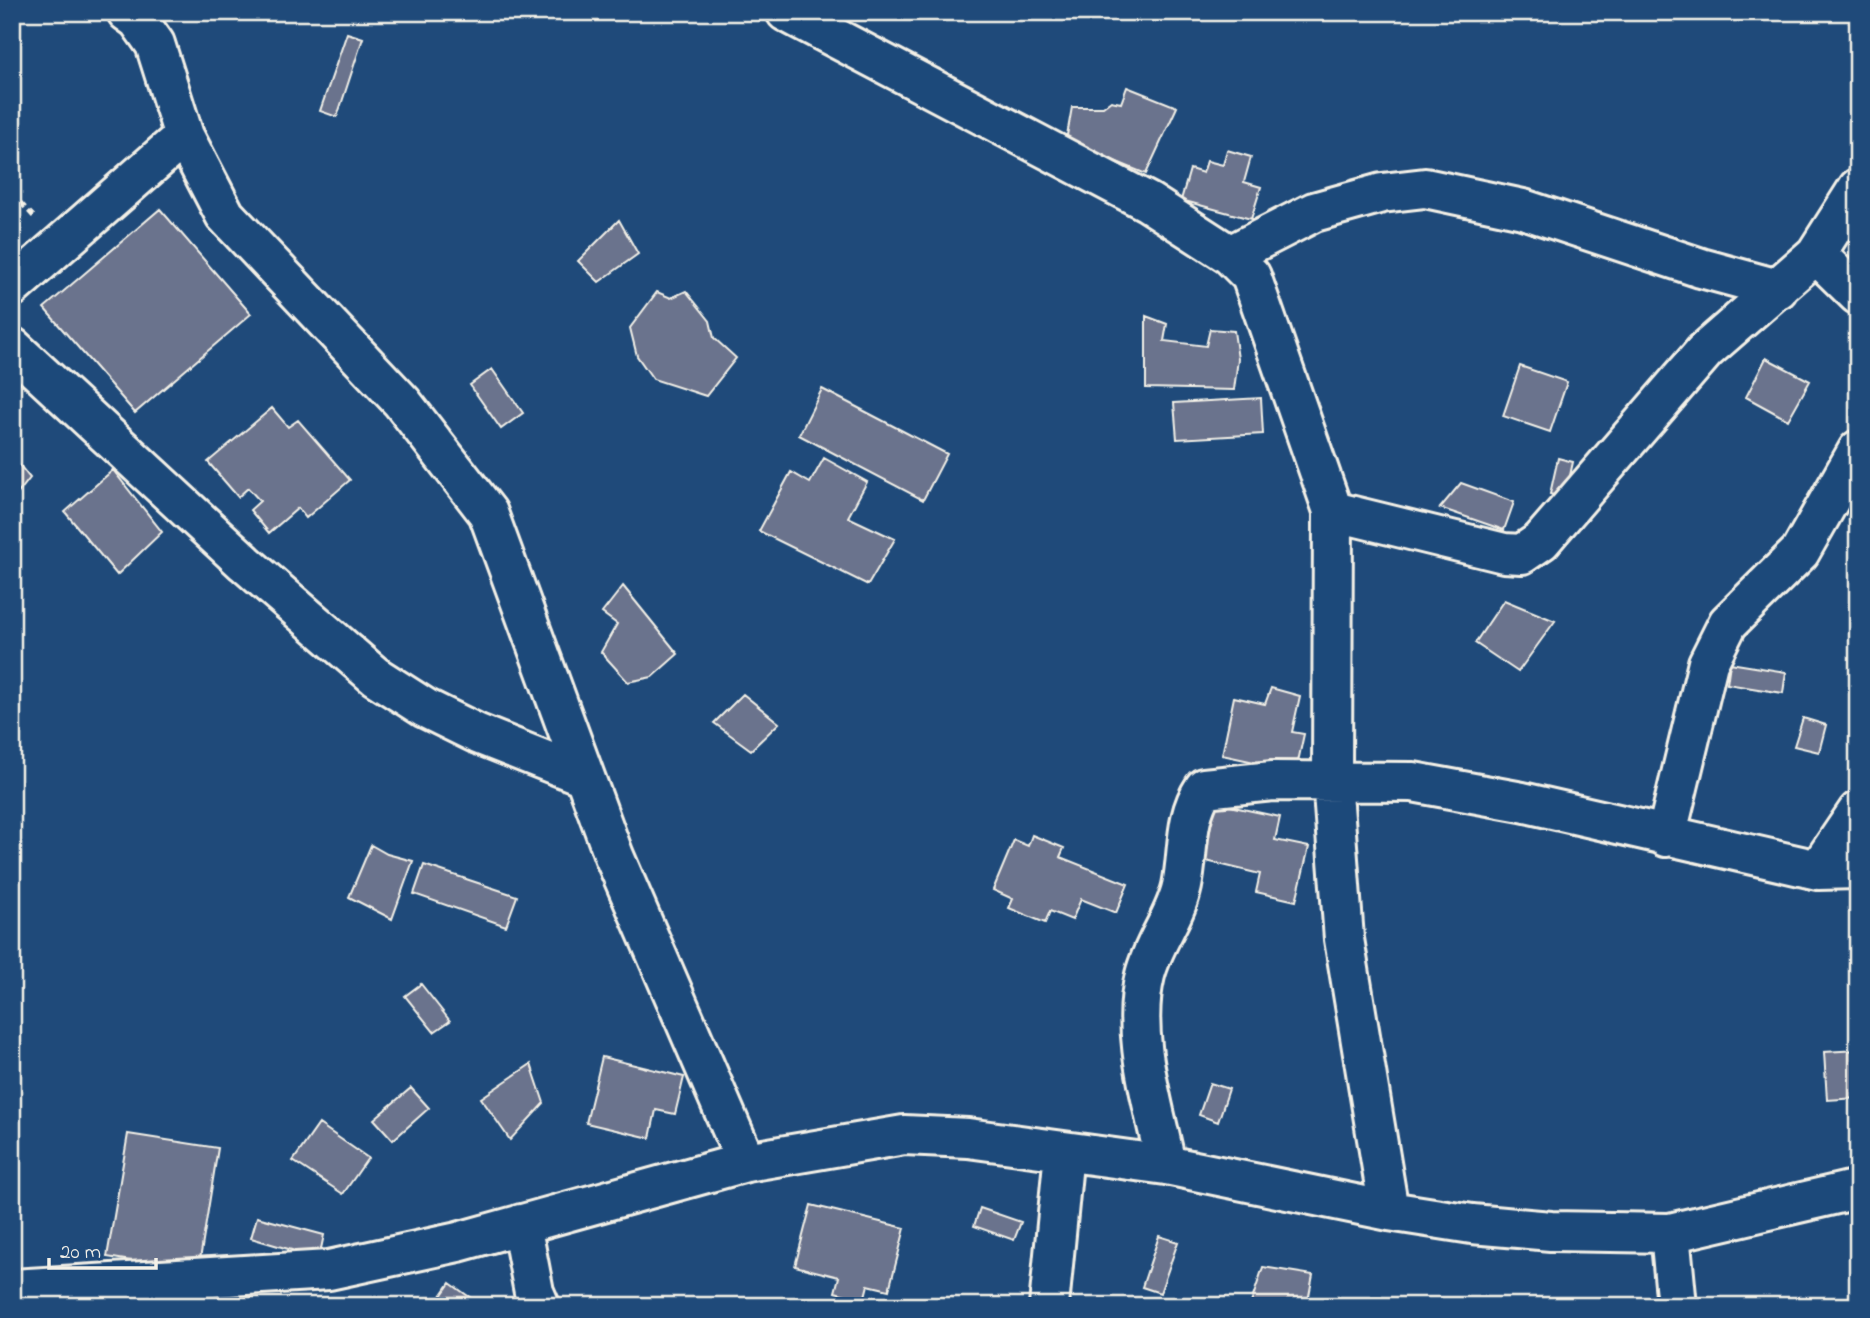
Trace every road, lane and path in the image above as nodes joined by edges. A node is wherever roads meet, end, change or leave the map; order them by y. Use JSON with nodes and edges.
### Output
{"nodes":[{"id":1,"x":127,"y":12,"type":"edge"},
{"id":2,"x":786,"y":12,"type":"edge"},
{"id":3,"x":184,"y":136,"type":"junction"},
{"id":4,"x":1858,"y":188,"type":"edge"},
{"id":5,"x":1816,"y":254,"type":"junction"},
{"id":6,"x":1230,"y":255,"type":"junction"},
{"id":7,"x":12,"y":287,"type":"edge"},
{"id":8,"x":1778,"y":289,"type":"junction"},
{"id":9,"x":1858,"y":295,"type":"edge"},
{"id":10,"x":12,"y":347,"type":"edge"},
{"id":11,"x":1858,"y":450,"type":"edge"},
{"id":12,"x":1333,"y":511,"type":"junction"},
{"id":13,"x":584,"y":776,"type":"junction"},
{"id":14,"x":1332,"y":779,"type":"junction"},
{"id":15,"x":1858,"y":811,"type":"edge"},
{"id":16,"x":1666,"y":837,"type":"junction"},
{"id":17,"x":1858,"y":869,"type":"edge"},
{"id":18,"x":1818,"y":870,"type":"junction"},
{"id":19,"x":1064,"y":1152,"type":"junction"},
{"id":20,"x":746,"y":1162,"type":"junction"},
{"id":21,"x":1166,"y":1165,"type":"junction"},
{"id":22,"x":1858,"y":1189,"type":"edge"},
{"id":23,"x":1389,"y":1211,"type":"junction"},
{"id":24,"x":521,"y":1224,"type":"junction"},
{"id":25,"x":1670,"y":1233,"type":"junction"},
{"id":26,"x":12,"y":1289,"type":"edge"},
{"id":27,"x":540,"y":1306,"type":"edge"},
{"id":28,"x":1049,"y":1306,"type":"edge"},
{"id":29,"x":1677,"y":1306,"type":"edge"}],
"edges":[{"from":1,"to":3,"type":"street"},
{"from":2,"to":6,"type":"street"},
{"from":3,"to":7,"type":"street"},
{"from":3,"to":13,"type":"street"},
{"from":4,"to":5,"type":"street"},
{"from":5,"to":8,"type":"street"},
{"from":5,"to":9,"type":"street"},
{"from":6,"to":8,"type":"street"},
{"from":6,"to":12,"type":"street"},
{"from":8,"to":12,"type":"street"},
{"from":10,"to":13,"type":"street"},
{"from":11,"to":16,"type":"street"},
{"from":12,"to":14,"type":"street"},
{"from":13,"to":20,"type":"street"},
{"from":14,"to":16,"type":"street"},
{"from":14,"to":21,"type":"street"},
{"from":14,"to":23,"type":"street"},
{"from":15,"to":18,"type":"street"},
{"from":16,"to":18,"type":"street"},
{"from":17,"to":18,"type":"street"},
{"from":19,"to":20,"type":"street"},
{"from":19,"to":21,"type":"street"},
{"from":19,"to":28,"type":"street"},
{"from":20,"to":24,"type":"street"},
{"from":21,"to":23,"type":"street"},
{"from":22,"to":25,"type":"street"},
{"from":23,"to":25,"type":"street"},
{"from":24,"to":26,"type":"street"},
{"from":24,"to":27,"type":"street"},
{"from":25,"to":29,"type":"street"}]}
